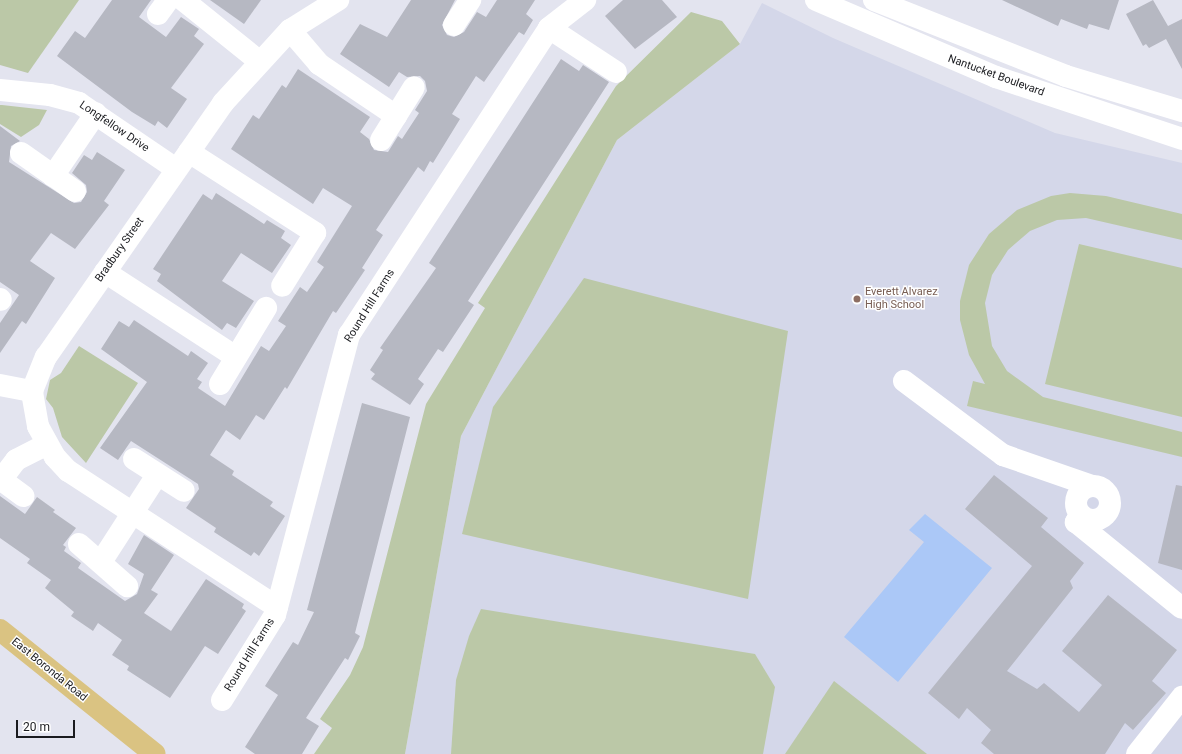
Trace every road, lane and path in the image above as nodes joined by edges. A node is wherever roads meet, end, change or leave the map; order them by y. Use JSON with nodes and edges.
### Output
{"nodes":[{"id":1,"x":184,"y":0,"type":"edge"},
{"id":2,"x":338,"y":0,"type":"edge"},
{"id":3,"x":470,"y":0,"type":"edge"},
{"id":4,"x":585,"y":0,"type":"edge"},
{"id":5,"x":816,"y":0,"type":"edge"},
{"id":6,"x":874,"y":0,"type":"edge"},
{"id":7,"x":454,"y":25,"type":"dead end"},
{"id":8,"x":549,"y":28,"type":"junction"},
{"id":9,"x":290,"y":30,"type":"junction"},
{"id":10,"x":258,"y":61,"type":"junction"},
{"id":11,"x":616,"y":72,"type":"dead end"},
{"id":12,"x":414,"y":87,"type":"dead end"},
{"id":13,"x":0,"y":90,"type":"edge"},
{"id":14,"x":1182,"y":111,"type":"edge"},
{"id":15,"x":96,"y":113,"type":"junction"},
{"id":16,"x":396,"y":116,"type":"junction"},
{"id":17,"x":1182,"y":139,"type":"edge"},
{"id":18,"x":381,"y":140,"type":"dead end"},
{"id":19,"x":21,"y":153,"type":"dead end"},
{"id":20,"x":182,"y":161,"type":"junction"},
{"id":21,"x":53,"y":176,"type":"junction"},
{"id":22,"x":74,"y":191,"type":"dead end"},
{"id":23,"x":105,"y":272,"type":"junction"},
{"id":24,"x":282,"y":286,"type":"dead end"},
{"id":25,"x":266,"y":308,"type":"dead end"},
{"id":26,"x":236,"y":357,"type":"junction"},
{"id":27,"x":904,"y":381,"type":"dead end"},
{"id":28,"x":220,"y":384,"type":"dead end"},
{"id":29,"x":0,"y":385,"type":"edge"},
{"id":30,"x":32,"y":391,"type":"junction"},
{"id":31,"x":47,"y":444,"type":"junction"},
{"id":32,"x":134,"y":459,"type":"dead end"},
{"id":33,"x":158,"y":474,"type":"junction"},
{"id":34,"x":0,"y":479,"type":"edge"},
{"id":35,"x":1092,"y":486,"type":"junction"},
{"id":36,"x":184,"y":491,"type":"dead end"},
{"id":37,"x":23,"y":496,"type":"dead end"},
{"id":38,"x":132,"y":514,"type":"junction"},
{"id":39,"x":1081,"y":515,"type":"junction"},
{"id":40,"x":80,"y":544,"type":"dead end"},
{"id":41,"x":100,"y":562,"type":"junction"},
{"id":42,"x":127,"y":586,"type":"dead end"},
{"id":43,"x":277,"y":608,"type":"junction"},
{"id":44,"x":1182,"y":608,"type":"edge"},
{"id":45,"x":0,"y":630,"type":"edge"},
{"id":46,"x":1182,"y":697,"type":"edge"},
{"id":47,"x":222,"y":700,"type":"dead end"},
{"id":48,"x":155,"y":754,"type":"edge"},
{"id":49,"x":1137,"y":754,"type":"edge"}],
"edges":[{"from":1,"to":10,"type":"street"},
{"from":2,"to":9,"type":"street","name":"Bradbury Street"},
{"from":3,"to":7,"type":"street"},
{"from":4,"to":8,"type":"street","name":"Round Hill Farms"},
{"from":5,"to":17,"type":"street","name":"Nantucket Boulevard"},
{"from":6,"to":14,"type":"street"},
{"from":8,"to":11,"type":"street"},
{"from":8,"to":43,"type":"street","name":"Round Hill Farms"},
{"from":9,"to":10,"type":"street","name":"Bradbury Street"},
{"from":9,"to":16,"type":"street"},
{"from":10,"to":20,"type":"street","name":"Bradbury Street"},
{"from":12,"to":16,"type":"street"},
{"from":13,"to":15,"type":"street","name":"Longfellow Drive"},
{"from":15,"to":20,"type":"street","name":"Longfellow Drive"},
{"from":15,"to":21,"type":"street"},
{"from":16,"to":18,"type":"street"},
{"from":19,"to":21,"type":"street"},
{"from":20,"to":23,"type":"street","name":"Bradbury Street"},
{"from":20,"to":24,"type":"street","name":"Longfellow Drive"},
{"from":21,"to":22,"type":"street"},
{"from":23,"to":26,"type":"street"},
{"from":23,"to":30,"type":"street","name":"Bradbury Street"},
{"from":25,"to":26,"type":"street"},
{"from":26,"to":28,"type":"street"},
{"from":27,"to":35,"type":"street"},
{"from":29,"to":30,"type":"street"},
{"from":30,"to":31,"type":"street","name":"Bradbury Street"},
{"from":31,"to":34,"type":"street"},
{"from":31,"to":38,"type":"street","name":"Bradbury Street"},
{"from":32,"to":33,"type":"street"},
{"from":33,"to":36,"type":"street"},
{"from":33,"to":38,"type":"street"},
{"from":34,"to":37,"type":"street"},
{"from":35,"to":39,"type":"street"},
{"from":35,"to":39,"type":"street"},
{"from":38,"to":41,"type":"street"},
{"from":38,"to":43,"type":"street","name":"Bradbury Street"},
{"from":39,"to":44,"type":"street"},
{"from":40,"to":41,"type":"street"},
{"from":41,"to":42,"type":"street"},
{"from":43,"to":47,"type":"street","name":"Round Hill Farms"},
{"from":45,"to":48,"type":"main road","name":"East Boronda Road"},
{"from":46,"to":49,"type":"street"}]}
